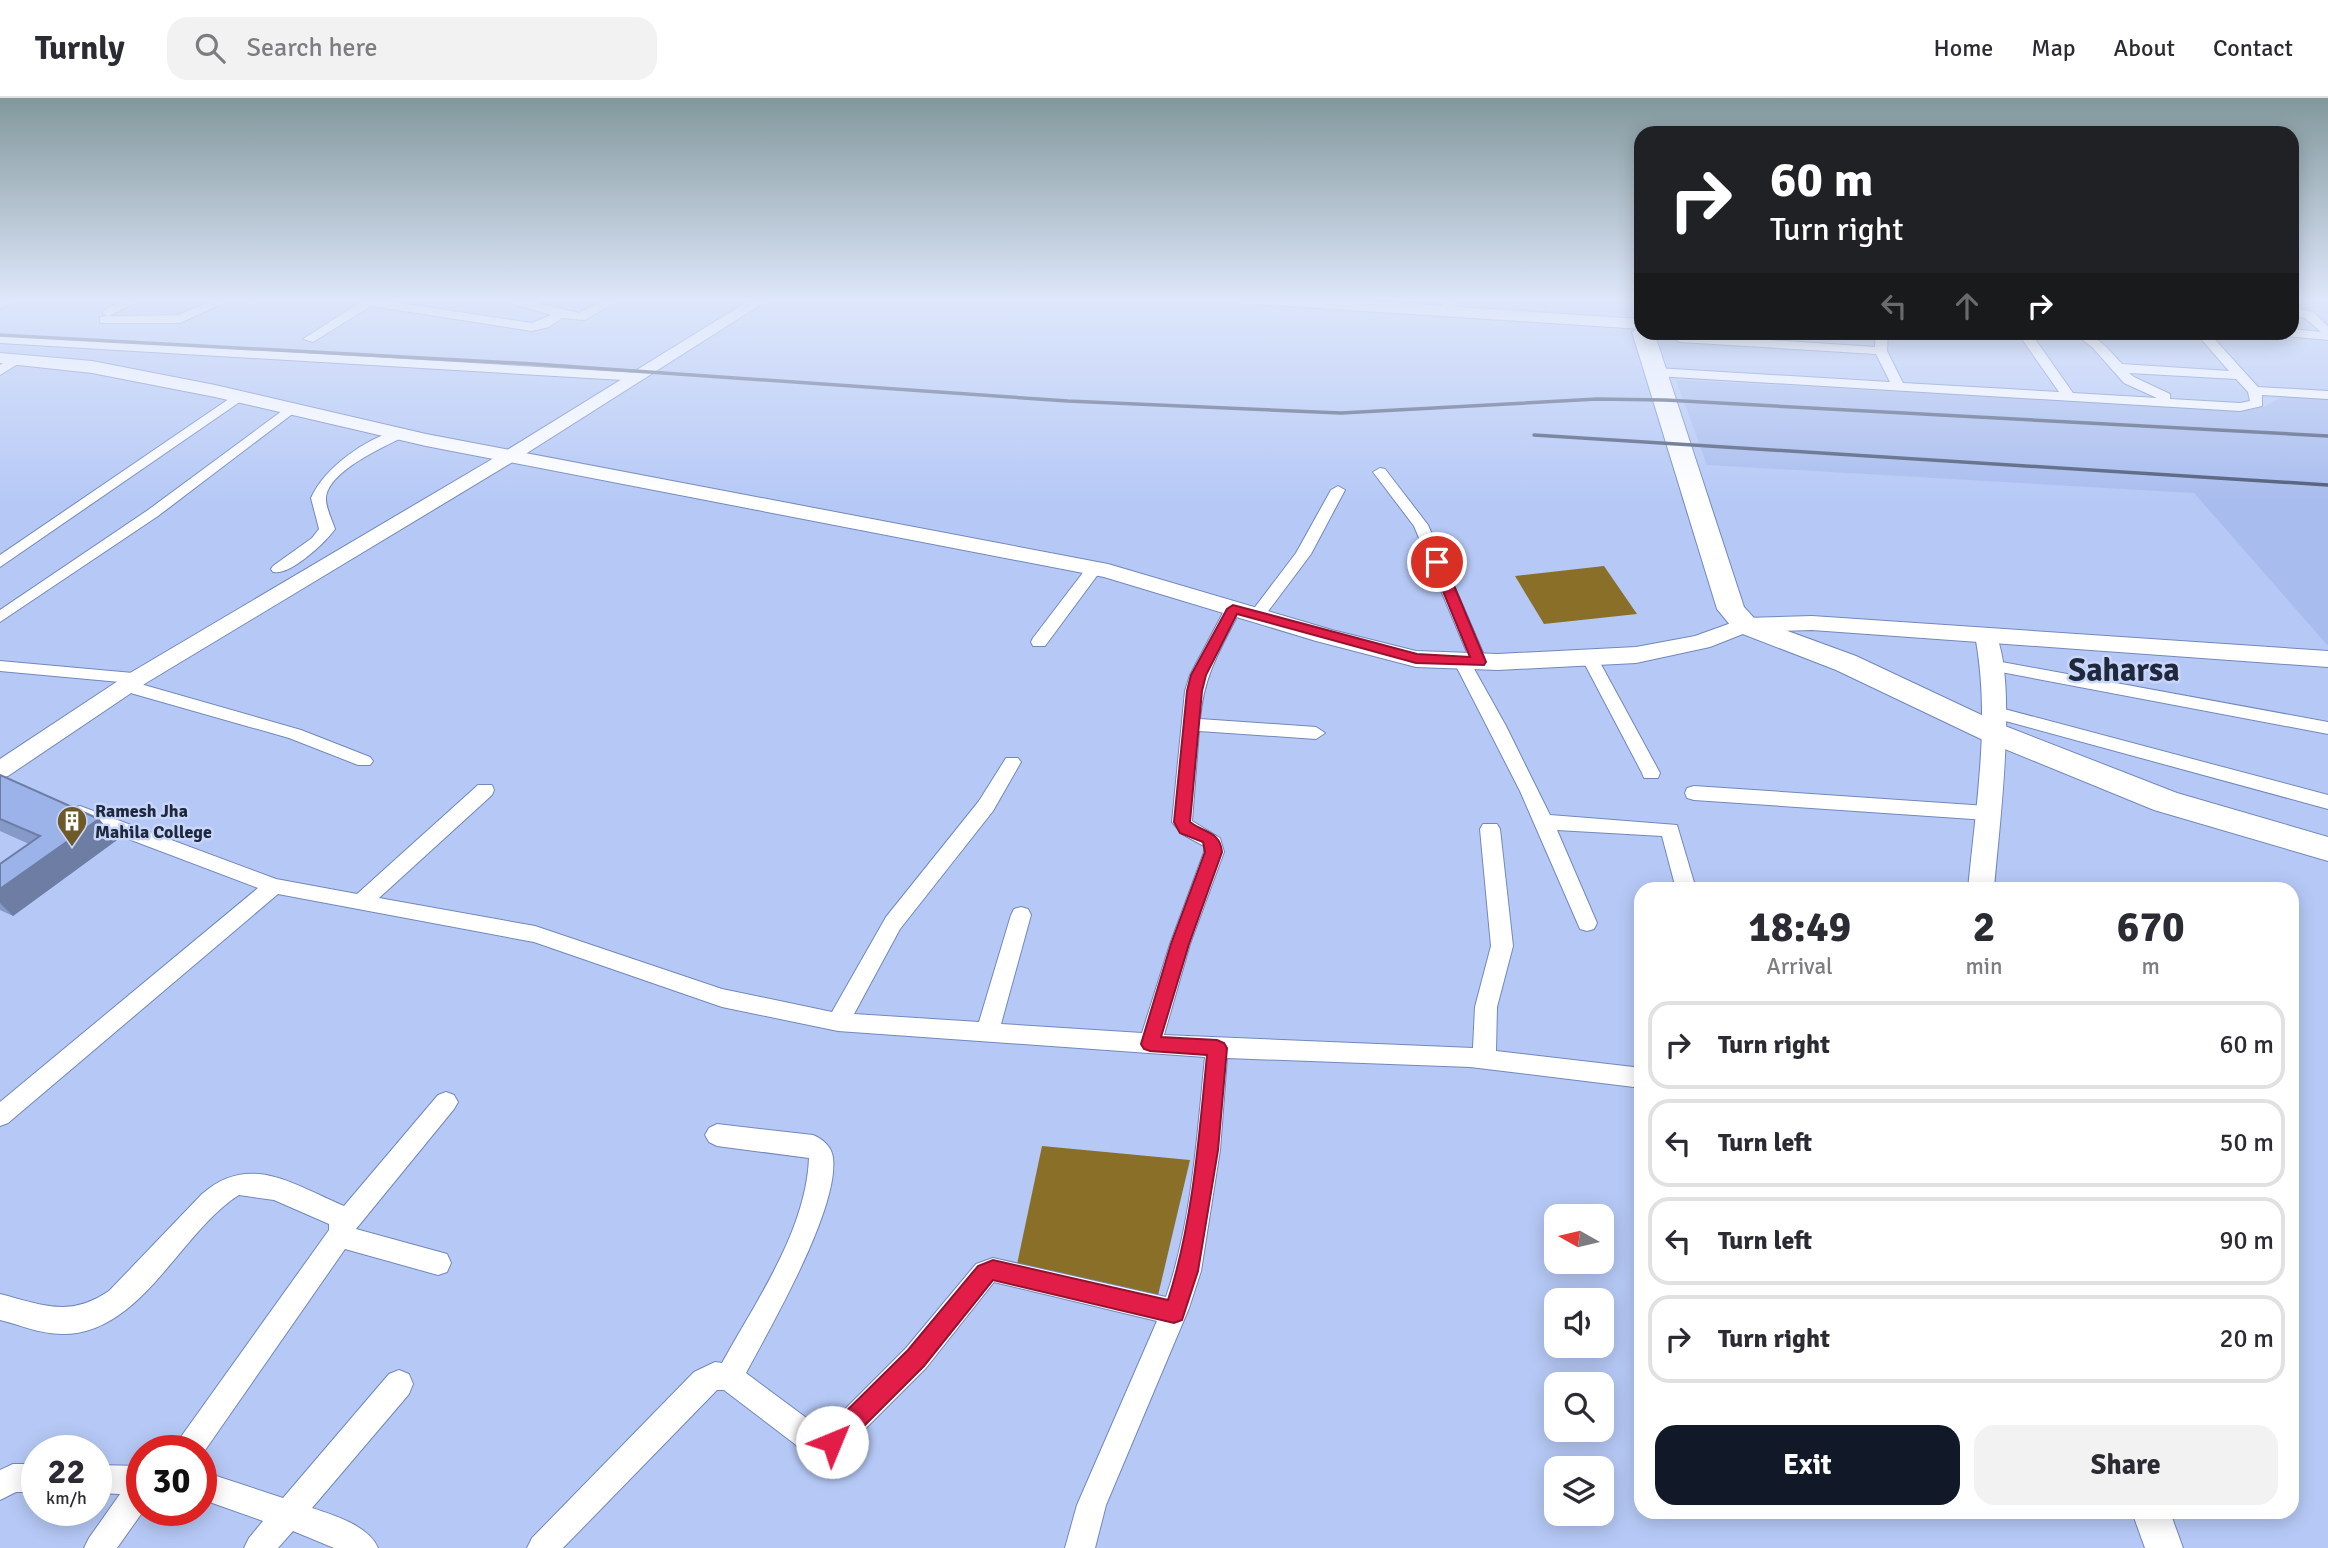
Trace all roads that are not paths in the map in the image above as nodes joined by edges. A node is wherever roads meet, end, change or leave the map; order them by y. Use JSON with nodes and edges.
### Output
{"nodes":[{"id":1,"x":63,"y":366,"type":"edge"},
{"id":2,"x":449,"y":366,"type":"edge"},
{"id":3,"x":658,"y":366,"type":"edge"},
{"id":4,"x":1654,"y":366,"type":"edge"},
{"id":5,"x":1888,"y":366,"type":"edge"},
{"id":6,"x":2047,"y":366,"type":"edge"},
{"id":7,"x":2115,"y":366,"type":"edge"},
{"id":8,"x":2231,"y":366,"type":"edge"},
{"id":9,"x":2117,"y":368,"type":"junction"},
{"id":10,"x":1656,"y":372,"type":"junction"},
{"id":11,"x":2239,"y":375,"type":"junction"},
{"id":12,"x":640,"y":377,"type":"junction"},
{"id":13,"x":1898,"y":385,"type":"junction"},
{"id":14,"x":2254,"y":391,"type":"junction"},
{"id":15,"x":2328,"y":395,"type":"edge"},
{"id":16,"x":239,"y":396,"type":"junction"},
{"id":17,"x":2068,"y":396,"type":"junction"},
{"id":18,"x":2175,"y":402,"type":"junction"},
{"id":19,"x":290,"y":409,"type":"junction"},
{"id":20,"x":398,"y":434,"type":"junction"},
{"id":21,"x":510,"y":456,"type":"junction"},
{"id":22,"x":1380,"y":472,"type":"dead end"},
{"id":23,"x":1338,"y":490,"type":"dead end"},
{"id":24,"x":0,"y":562,"type":"edge"},
{"id":25,"x":279,"y":569,"type":"dead end"},
{"id":26,"x":1094,"y":569,"type":"junction"},
{"id":27,"x":1233,"y":609,"type":"junction"},
{"id":28,"x":1256,"y":615,"type":"junction"},
{"id":29,"x":0,"y":617,"type":"edge"},
{"id":30,"x":1745,"y":625,"type":"junction"},
{"id":31,"x":1986,"y":635,"type":"junction"},
{"id":32,"x":1039,"y":642,"type":"dead end"},
{"id":33,"x":1589,"y":657,"type":"junction"},
{"id":34,"x":2328,"y":659,"type":"edge"},
{"id":35,"x":1470,"y":662,"type":"junction"},
{"id":36,"x":1991,"y":665,"type":"junction"},
{"id":37,"x":0,"y":666,"type":"edge"},
{"id":38,"x":132,"y":682,"type":"junction"},
{"id":39,"x":1994,"y":722,"type":"junction"},
{"id":40,"x":1191,"y":724,"type":"junction"},
{"id":41,"x":2328,"y":728,"type":"edge"},
{"id":42,"x":1316,"y":733,"type":"dead end"},
{"id":43,"x":364,"y":761,"type":"dead end"},
{"id":44,"x":1012,"y":762,"type":"dead end"},
{"id":45,"x":1651,"y":773,"type":"dead end"},
{"id":46,"x":4,"y":779,"type":"edge"},
{"id":47,"x":485,"y":790,"type":"dead end"},
{"id":48,"x":1694,"y":793,"type":"dead end"},
{"id":49,"x":2328,"y":802,"type":"edge"},
{"id":50,"x":64,"y":807,"type":"edge"},
{"id":51,"x":1987,"y":813,"type":"junction"},
{"id":52,"x":1545,"y":822,"type":"junction"},
{"id":53,"x":1490,"y":829,"type":"dead end"},
{"id":54,"x":2328,"y":849,"type":"edge"},
{"id":55,"x":1684,"y":882,"type":"edge"},
{"id":56,"x":1982,"y":882,"type":"edge"},
{"id":57,"x":274,"y":886,"type":"junction"},
{"id":58,"x":361,"y":902,"type":"junction"},
{"id":59,"x":1021,"y":915,"type":"dead end"},
{"id":60,"x":1587,"y":923,"type":"dead end"},
{"id":61,"x":838,"y":1022,"type":"junction"},
{"id":62,"x":987,"y":1032,"type":"junction"},
{"id":63,"x":1150,"y":1044,"type":"junction"},
{"id":64,"x":1217,"y":1048,"type":"junction"},
{"id":65,"x":1484,"y":1058,"type":"junction"},
{"id":66,"x":1634,"y":1077,"type":"edge"},
{"id":67,"x":446,"y":1102,"type":"dead end"},
{"id":68,"x":0,"y":1116,"type":"edge"},
{"id":69,"x":717,"y":1135,"type":"dead end"},
{"id":70,"x":341,"y":1231,"type":"junction"},
{"id":71,"x":438,"y":1263,"type":"dead end"},
{"id":72,"x":0,"y":1307,"type":"edge"},
{"id":73,"x":1174,"y":1312,"type":"junction"},
{"id":74,"x":729,"y":1377,"type":"junction"},
{"id":75,"x":399,"y":1384,"type":"dead end"},
{"id":76,"x":199,"y":1435,"type":"edge"},
{"id":77,"x":21,"y":1479,"type":"edge"},
{"id":78,"x":0,"y":1486,"type":"edge"},
{"id":79,"x":217,"y":1490,"type":"edge"},
{"id":80,"x":126,"y":1510,"type":"edge"},
{"id":81,"x":287,"y":1514,"type":"junction"},
{"id":82,"x":2154,"y":1519,"type":"edge"},
{"id":83,"x":99,"y":1548,"type":"edge"},
{"id":84,"x":259,"y":1548,"type":"edge"},
{"id":85,"x":363,"y":1548,"type":"edge"},
{"id":86,"x":542,"y":1548,"type":"edge"},
{"id":87,"x":1080,"y":1548,"type":"edge"},
{"id":88,"x":2164,"y":1548,"type":"edge"}],
"edges":[{"from":1,"to":16,"type":"main road"},
{"from":2,"to":12,"type":"street"},
{"from":3,"to":12,"type":"street"},
{"from":4,"to":10,"type":"highway"},
{"from":5,"to":13,"type":"street"},
{"from":6,"to":17,"type":"street"},
{"from":7,"to":9,"type":"street"},
{"from":8,"to":11,"type":"street"},
{"from":9,"to":11,"type":"street"},
{"from":9,"to":18,"type":"street"},
{"from":10,"to":13,"type":"street"},
{"from":10,"to":30,"type":"highway"},
{"from":11,"to":14,"type":"street"},
{"from":12,"to":21,"type":"street"},
{"from":13,"to":17,"type":"street"},
{"from":14,"to":15,"type":"street"},
{"from":14,"to":18,"type":"street"},
{"from":16,"to":19,"type":"main road"},
{"from":16,"to":24,"type":"street"},
{"from":17,"to":18,"type":"street"},
{"from":19,"to":20,"type":"main road"},
{"from":19,"to":29,"type":"street"},
{"from":20,"to":21,"type":"main road"},
{"from":20,"to":25,"type":"street"},
{"from":21,"to":26,"type":"main road"},
{"from":21,"to":38,"type":"street"},
{"from":22,"to":35,"type":"street"},
{"from":23,"to":28,"type":"street"},
{"from":26,"to":27,"type":"main road"},
{"from":26,"to":32,"type":"street"},
{"from":27,"to":28,"type":"main road"},
{"from":27,"to":40,"type":"street"},
{"from":28,"to":35,"type":"main road"},
{"from":30,"to":31,"type":"main road"},
{"from":30,"to":33,"type":"main road"},
{"from":30,"to":39,"type":"highway"},
{"from":31,"to":34,"type":"main road"},
{"from":31,"to":36,"type":"street"},
{"from":33,"to":35,"type":"main road"},
{"from":33,"to":45,"type":"street"},
{"from":35,"to":52,"type":"street"},
{"from":36,"to":39,"type":"street"},
{"from":36,"to":41,"type":"street"},
{"from":37,"to":38,"type":"street"},
{"from":38,"to":43,"type":"street"},
{"from":38,"to":46,"type":"street"},
{"from":39,"to":49,"type":"street"},
{"from":39,"to":51,"type":"street"},
{"from":39,"to":54,"type":"highway"},
{"from":40,"to":42,"type":"street"},
{"from":40,"to":63,"type":"street"},
{"from":44,"to":61,"type":"street"},
{"from":47,"to":58,"type":"street"},
{"from":48,"to":51,"type":"street"},
{"from":50,"to":57,"type":"street"},
{"from":51,"to":56,"type":"street"},
{"from":52,"to":55,"type":"street"},
{"from":52,"to":60,"type":"street"},
{"from":53,"to":65,"type":"street"},
{"from":57,"to":58,"type":"street"},
{"from":57,"to":68,"type":"street"},
{"from":58,"to":61,"type":"street"},
{"from":59,"to":62,"type":"street"},
{"from":61,"to":62,"type":"street"},
{"from":62,"to":63,"type":"street"},
{"from":63,"to":64,"type":"street"},
{"from":64,"to":65,"type":"street"},
{"from":64,"to":73,"type":"street"},
{"from":65,"to":66,"type":"street"},
{"from":67,"to":70,"type":"street"},
{"from":69,"to":74,"type":"street"},
{"from":70,"to":71,"type":"street"},
{"from":70,"to":72,"type":"street"},
{"from":70,"to":76,"type":"street"},
{"from":73,"to":74,"type":"street"},
{"from":73,"to":87,"type":"street"},
{"from":74,"to":86,"type":"street"},
{"from":75,"to":81,"type":"street"},
{"from":77,"to":78,"type":"street"},
{"from":79,"to":81,"type":"street"},
{"from":80,"to":83,"type":"street"},
{"from":81,"to":84,"type":"street"},
{"from":81,"to":85,"type":"street"},
{"from":82,"to":88,"type":"street"}]}
